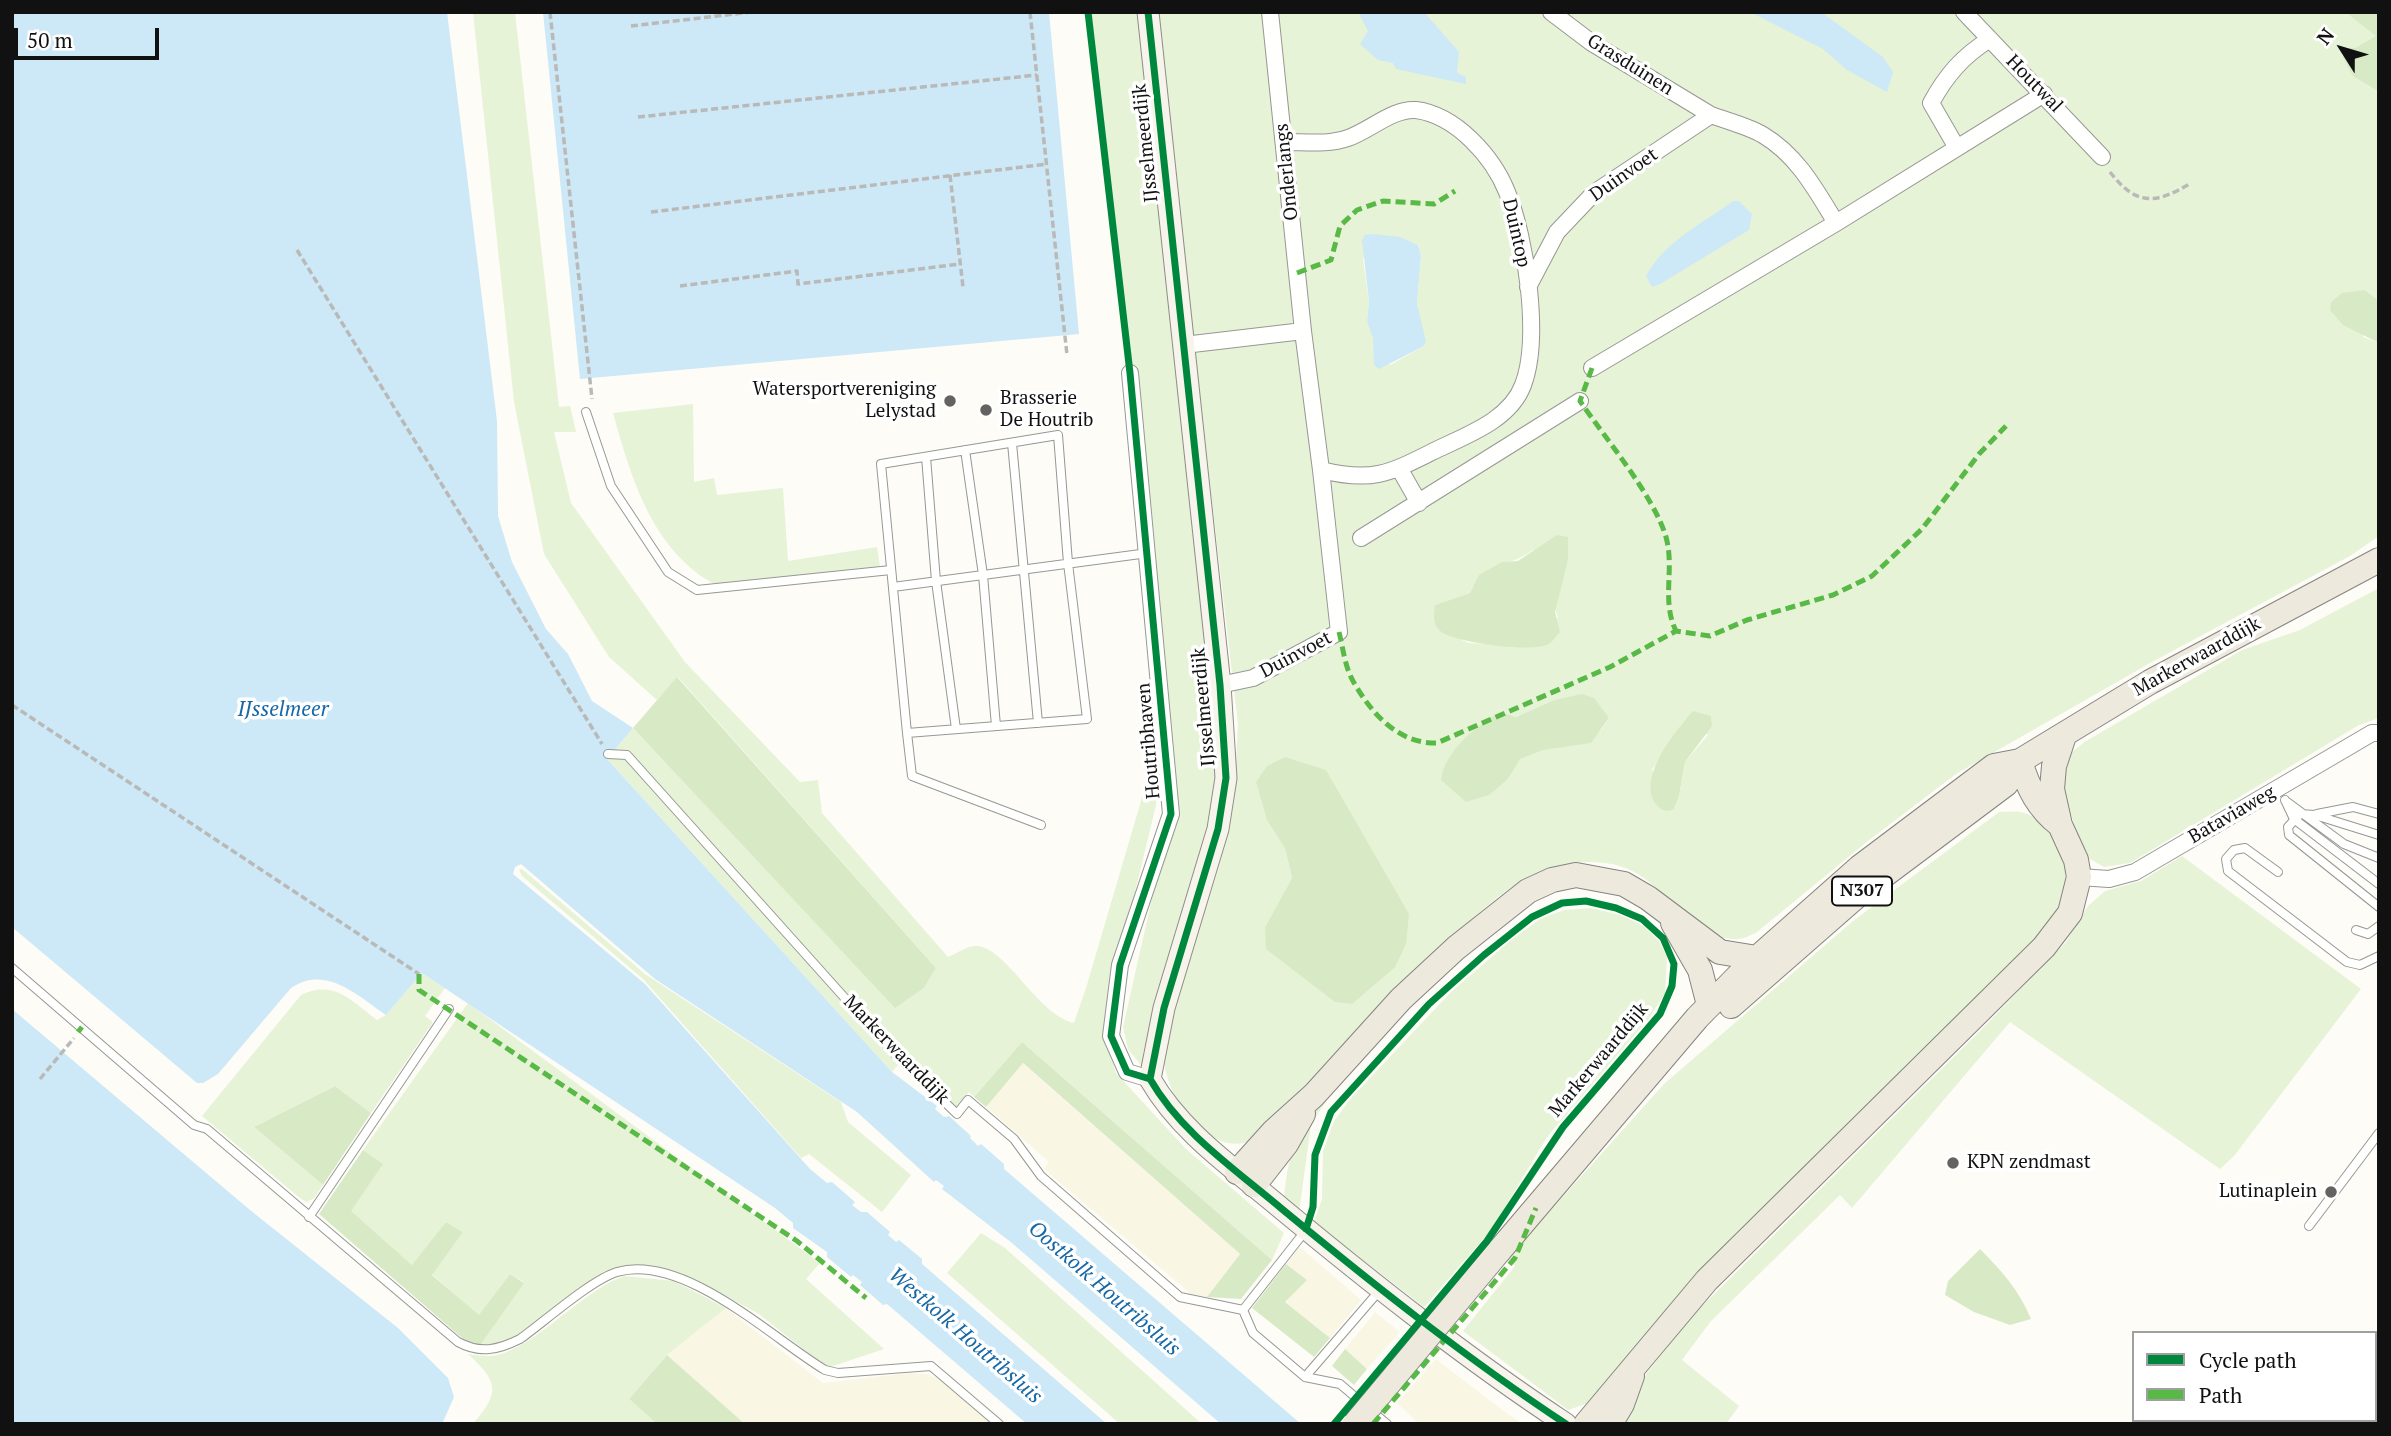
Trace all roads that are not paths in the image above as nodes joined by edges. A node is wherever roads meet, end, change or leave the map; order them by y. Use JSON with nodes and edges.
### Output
{"nodes":[{"id":1,"x":1148,"y":12,"type":"edge"},
{"id":2,"x":1270,"y":12,"type":"edge"},
{"id":3,"x":1551,"y":12,"type":"edge"},
{"id":4,"x":1964,"y":12,"type":"edge"},
{"id":5,"x":1990,"y":39,"type":"junction"},
{"id":6,"x":2044,"y":94,"type":"junction"},
{"id":7,"x":1711,"y":115,"type":"junction"},
{"id":8,"x":1285,"y":142,"type":"junction"},
{"id":9,"x":1957,"y":148,"type":"junction"},
{"id":10,"x":2102,"y":157,"type":"road end"},
{"id":11,"x":1836,"y":223,"type":"junction"},
{"id":12,"x":1528,"y":287,"type":"junction"},
{"id":13,"x":1303,"y":331,"type":"junction"},
{"id":14,"x":1184,"y":345,"type":"junction"},
{"id":15,"x":1591,"y":368,"type":"dead end"},
{"id":16,"x":1130,"y":373,"type":"dead end"},
{"id":17,"x":1580,"y":401,"type":"dead end"},
{"id":18,"x":586,"y":412,"type":"dead end"},
{"id":19,"x":1012,"y":443,"type":"junction"},
{"id":20,"x":965,"y":450,"type":"junction"},
{"id":21,"x":926,"y":457,"type":"junction"},
{"id":22,"x":1399,"y":468,"type":"junction"},
{"id":23,"x":1321,"y":470,"type":"junction"},
{"id":24,"x":1419,"y":503,"type":"junction"},
{"id":25,"x":1362,"y":538,"type":"dead end"},
{"id":26,"x":1148,"y":553,"type":"junction"},
{"id":27,"x":2379,"y":560,"type":"edge"},
{"id":28,"x":1068,"y":563,"type":"junction"},
{"id":29,"x":1026,"y":569,"type":"junction"},
{"id":30,"x":891,"y":570,"type":"junction"},
{"id":31,"x":983,"y":575,"type":"junction"},
{"id":32,"x":936,"y":581,"type":"junction"},
{"id":33,"x":893,"y":587,"type":"junction"},
{"id":34,"x":1220,"y":685,"type":"junction"},
{"id":35,"x":1038,"y":723,"type":"junction"},
{"id":36,"x":996,"y":726,"type":"junction"},
{"id":37,"x":956,"y":729,"type":"junction"},
{"id":38,"x":907,"y":733,"type":"junction"},
{"id":39,"x":2379,"y":733,"type":"edge"},
{"id":40,"x":2064,"y":736,"type":"junction"},
{"id":41,"x":608,"y":754,"type":"road end"},
{"id":42,"x":2020,"y":761,"type":"junction"},
{"id":43,"x":2280,"y":795,"type":"junction"},
{"id":44,"x":2379,"y":814,"type":"edge"},
{"id":45,"x":2315,"y":815,"type":"junction"},
{"id":46,"x":2297,"y":816,"type":"junction"},
{"id":47,"x":1041,"y":825,"type":"dead end"},
{"id":48,"x":2060,"y":825,"type":"junction"},
{"id":49,"x":2379,"y":835,"type":"edge"},
{"id":50,"x":2379,"y":858,"type":"edge"},
{"id":51,"x":2278,"y":872,"type":"dead end"},
{"id":52,"x":2079,"y":877,"type":"junction"},
{"id":53,"x":2379,"y":884,"type":"edge"},
{"id":54,"x":2379,"y":907,"type":"edge"},
{"id":55,"x":1668,"y":915,"type":"junction"},
{"id":56,"x":2379,"y":926,"type":"edge"},
{"id":57,"x":2356,"y":930,"type":"dead end"},
{"id":58,"x":2379,"y":956,"type":"edge"},
{"id":59,"x":1757,"y":958,"type":"junction"},
{"id":60,"x":12,"y":968,"type":"edge"},
{"id":61,"x":1709,"y":1005,"type":"junction"},
{"id":62,"x":449,"y":1009,"type":"dead end"},
{"id":63,"x":1150,"y":1079,"type":"junction"},
{"id":64,"x":1626,"y":1104,"type":"junction"},
{"id":65,"x":2379,"y":1133,"type":"edge"},
{"id":66,"x":1246,"y":1178,"type":"junction"},
{"id":67,"x":309,"y":1217,"type":"junction"},
{"id":68,"x":2309,"y":1226,"type":"dead end"},
{"id":69,"x":1306,"y":1229,"type":"junction"},
{"id":70,"x":1380,"y":1290,"type":"junction"},
{"id":71,"x":1243,"y":1310,"type":"junction"},
{"id":72,"x":1635,"y":1369,"type":"junction"},
{"id":73,"x":1305,"y":1377,"type":"junction"},
{"id":74,"x":999,"y":1424,"type":"edge"},
{"id":75,"x":1355,"y":1424,"type":"edge"},
{"id":76,"x":1387,"y":1424,"type":"edge"},
{"id":77,"x":1566,"y":1424,"type":"edge"},
{"id":78,"x":1586,"y":1424,"type":"edge"},
{"id":79,"x":1610,"y":1424,"type":"edge"}],
"edges":[{"from":1,"to":14,"type":"street","name":"IJsselmeerdijk"},
{"from":2,"to":8,"type":"street","name":"Onderlangs"},
{"from":3,"to":7,"type":"street","name":"Grasduinen"},
{"from":4,"to":5,"type":"street","name":"Houtwal"},
{"from":5,"to":6,"type":"street","name":"Houtwal"},
{"from":5,"to":9,"type":"street"},
{"from":6,"to":9,"type":"street"},
{"from":6,"to":10,"type":"street","name":"Houtwal"},
{"from":7,"to":11,"type":"street"},
{"from":7,"to":12,"type":"street","name":"Duinvoet"},
{"from":8,"to":12,"type":"street","name":"Duintop"},
{"from":8,"to":13,"type":"street","name":"Onderlangs"},
{"from":9,"to":11,"type":"street"},
{"from":11,"to":15,"type":"street"},
{"from":12,"to":22,"type":"street"},
{"from":13,"to":14,"type":"street"},
{"from":13,"to":23,"type":"street","name":"Onderlangs"},
{"from":14,"to":34,"type":"street","name":"IJsselmeerdijk"},
{"from":16,"to":26,"type":"street","name":"Houtribhaven"},
{"from":17,"to":24,"type":"street"},
{"from":18,"to":30,"type":"lane"},
{"from":19,"to":20,"type":"lane"},
{"from":19,"to":28,"type":"lane"},
{"from":19,"to":29,"type":"lane"},
{"from":20,"to":21,"type":"lane"},
{"from":20,"to":31,"type":"lane"},
{"from":21,"to":30,"type":"lane"},
{"from":21,"to":32,"type":"lane"},
{"from":22,"to":23,"type":"street"},
{"from":22,"to":24,"type":"street"},
{"from":23,"to":34,"type":"street","name":"Duinvoet"},
{"from":24,"to":25,"type":"street"},
{"from":26,"to":28,"type":"lane"},
{"from":26,"to":63,"type":"street","name":"Houtribhaven"},
{"from":27,"to":40,"type":"main road","name":"Markerwaarddijk","number":"N307"},
{"from":28,"to":29,"type":"lane"},
{"from":28,"to":35,"type":"lane"},
{"from":29,"to":31,"type":"lane"},
{"from":29,"to":35,"type":"lane"},
{"from":30,"to":33,"type":"lane"},
{"from":31,"to":32,"type":"lane"},
{"from":31,"to":36,"type":"lane"},
{"from":32,"to":33,"type":"lane"},
{"from":32,"to":37,"type":"lane"},
{"from":33,"to":38,"type":"lane"},
{"from":34,"to":63,"type":"street","name":"IJsselmeerdijk"},
{"from":35,"to":36,"type":"lane"},
{"from":36,"to":37,"type":"lane"},
{"from":37,"to":38,"type":"lane"},
{"from":38,"to":47,"type":"lane"},
{"from":39,"to":43,"type":"street","name":"Bataviaweg"},
{"from":40,"to":42,"type":"main road","name":"Markerwaarddijk","number":"N307"},
{"from":40,"to":48,"type":"main road"},
{"from":41,"to":71,"type":"lane","name":"Markerwaarddijk"},
{"from":42,"to":48,"type":"main road"},
{"from":42,"to":59,"type":"main road","name":"Markerwaarddijk","number":"N307"},
{"from":42,"to":64,"type":"main road","name":"Markerwaarddijk","number":"N307"},
{"from":43,"to":46,"type":"lane"},
{"from":43,"to":52,"type":"street","name":"Bataviaweg"},
{"from":44,"to":45,"type":"lane"},
{"from":45,"to":46,"type":"lane"},
{"from":45,"to":49,"type":"lane"},
{"from":46,"to":50,"type":"lane"},
{"from":46,"to":53,"type":"lane"},
{"from":46,"to":54,"type":"lane"},
{"from":48,"to":52,"type":"main road"},
{"from":51,"to":58,"type":"lane"},
{"from":52,"to":72,"type":"main road"},
{"from":55,"to":59,"type":"main road"},
{"from":55,"to":61,"type":"main road"},
{"from":55,"to":66,"type":"main road"},
{"from":56,"to":57,"type":"lane"},
{"from":59,"to":61,"type":"main road","name":"Markerwaarddijk","number":"N307"},
{"from":60,"to":67,"type":"lane"},
{"from":61,"to":64,"type":"main road","name":"Markerwaarddijk","number":"N307"},
{"from":62,"to":67,"type":"lane"},
{"from":63,"to":66,"type":"street"},
{"from":64,"to":75,"type":"main road","name":"Markerwaarddijk","number":"N307","bridge":true},
{"from":65,"to":68,"type":"lane"},
{"from":66,"to":69,"type":"street"},
{"from":67,"to":74,"type":"lane"},
{"from":69,"to":70,"type":"street"},
{"from":69,"to":71,"type":"lane"},
{"from":70,"to":73,"type":"lane"},
{"from":70,"to":77,"type":"street"},
{"from":71,"to":73,"type":"lane"},
{"from":72,"to":78,"type":"main road"},
{"from":72,"to":79,"type":"main road"},
{"from":73,"to":76,"type":"lane"}]}
